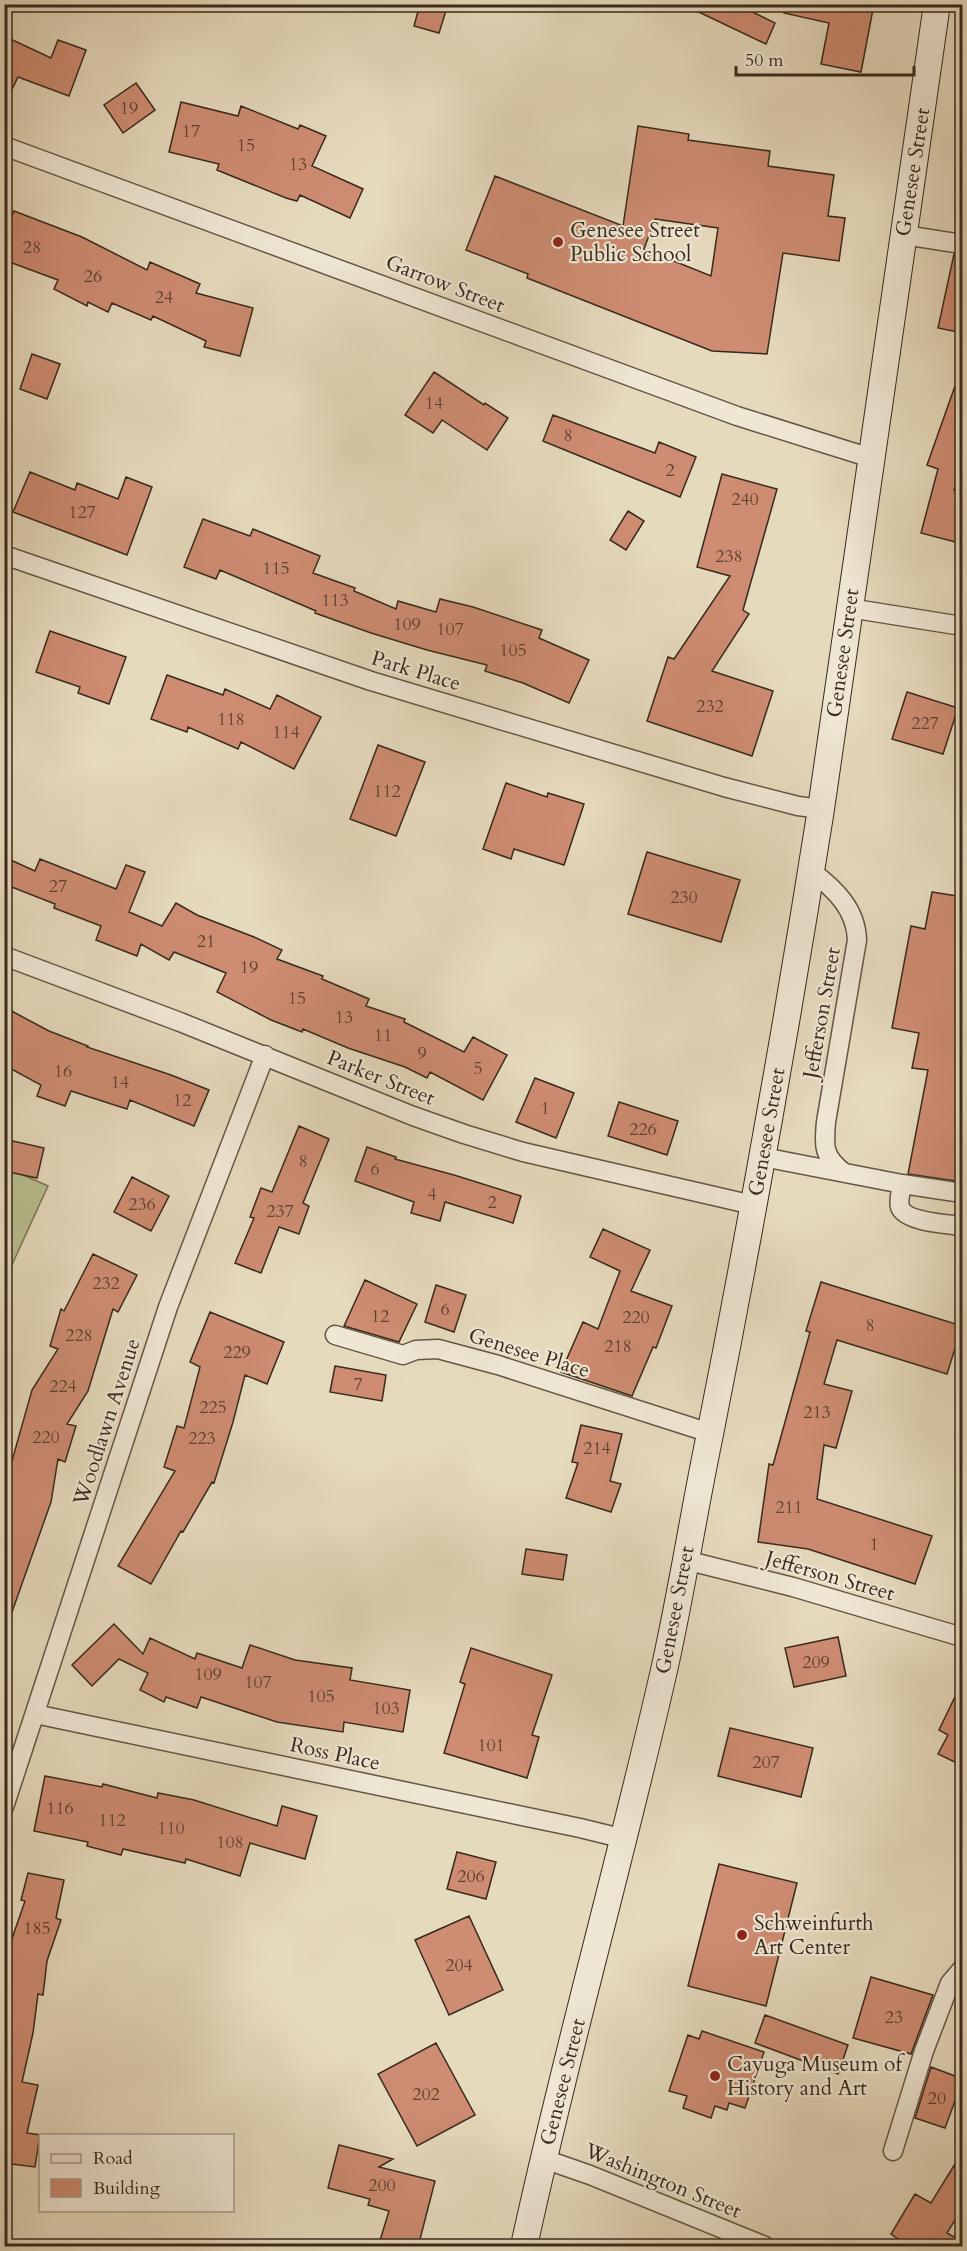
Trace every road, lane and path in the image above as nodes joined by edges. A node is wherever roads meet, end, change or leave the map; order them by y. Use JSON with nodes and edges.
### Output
{"nodes":[{"id":1,"x":937,"y":4,"type":"edge"},
{"id":2,"x":4,"y":146,"type":"edge"},
{"id":3,"x":904,"y":235,"type":"junction"},
{"id":4,"x":963,"y":244,"type":"edge"},
{"id":5,"x":871,"y":458,"type":"junction"},
{"id":6,"x":4,"y":555,"type":"edge"},
{"id":7,"x":849,"y":608,"type":"junction"},
{"id":8,"x":963,"y":626,"type":"edge"},
{"id":9,"x":821,"y":809,"type":"junction"},
{"id":10,"x":811,"y":871,"type":"junction"},
{"id":11,"x":4,"y":956,"type":"edge"},
{"id":12,"x":265,"y":1055,"type":"junction"},
{"id":13,"x":763,"y":1156,"type":"junction"},
{"id":14,"x":843,"y":1172,"type":"junction"},
{"id":15,"x":902,"y":1184,"type":"junction"},
{"id":16,"x":963,"y":1193,"type":"edge"},
{"id":17,"x":753,"y":1205,"type":"junction"},
{"id":18,"x":963,"y":1226,"type":"edge"},
{"id":19,"x":335,"y":1335,"type":"dead end"},
{"id":20,"x":710,"y":1433,"type":"junction"},
{"id":21,"x":685,"y":1560,"type":"junction"},
{"id":22,"x":963,"y":1637,"type":"edge"},
{"id":23,"x":35,"y":1714,"type":"junction"},
{"id":24,"x":4,"y":1807,"type":"edge"},
{"id":25,"x":625,"y":1839,"type":"junction"},
{"id":26,"x":963,"y":1969,"type":"edge"},
{"id":27,"x":893,"y":2151,"type":"dead end"},
{"id":28,"x":544,"y":2159,"type":"junction"},
{"id":29,"x":524,"y":2247,"type":"edge"},
{"id":30,"x":765,"y":2247,"type":"edge"}],
"edges":[{"from":1,"to":3,"type":"main road","name":"Genesee Street"},
{"from":2,"to":5,"type":"street","name":"Garrow Street"},
{"from":3,"to":4,"type":"street"},
{"from":3,"to":5,"type":"main road","name":"Genesee Street"},
{"from":5,"to":7,"type":"main road","name":"Genesee Street"},
{"from":6,"to":9,"type":"street","name":"Park Place"},
{"from":7,"to":8,"type":"street"},
{"from":7,"to":9,"type":"main road","name":"Genesee Street"},
{"from":9,"to":10,"type":"main road","name":"Genesee Street"},
{"from":10,"to":13,"type":"main road","name":"Genesee Street"},
{"from":10,"to":14,"type":"street","name":"Jefferson Street"},
{"from":11,"to":12,"type":"street","name":"Parker Street"},
{"from":12,"to":17,"type":"street","name":"Parker Street"},
{"from":12,"to":23,"type":"street","name":"Woodlawn Avenue"},
{"from":13,"to":14,"type":"street"},
{"from":13,"to":17,"type":"main road","name":"Genesee Street"},
{"from":14,"to":15,"type":"street"},
{"from":15,"to":16,"type":"street"},
{"from":15,"to":18,"type":"street"},
{"from":17,"to":20,"type":"main road","name":"Genesee Street"},
{"from":19,"to":20,"type":"street","name":"Genesee Place"},
{"from":20,"to":21,"type":"main road","name":"Genesee Street"},
{"from":21,"to":22,"type":"street","name":"Jefferson Street"},
{"from":21,"to":25,"type":"main road","name":"Genesee Street"},
{"from":23,"to":24,"type":"street","name":"Woodlawn Avenue"},
{"from":23,"to":25,"type":"street","name":"Ross Place"},
{"from":25,"to":28,"type":"main road","name":"Genesee Street"},
{"from":26,"to":27,"type":"street"},
{"from":28,"to":29,"type":"main road","name":"Genesee Street"},
{"from":28,"to":30,"type":"street","name":"Washington Street"}]}
